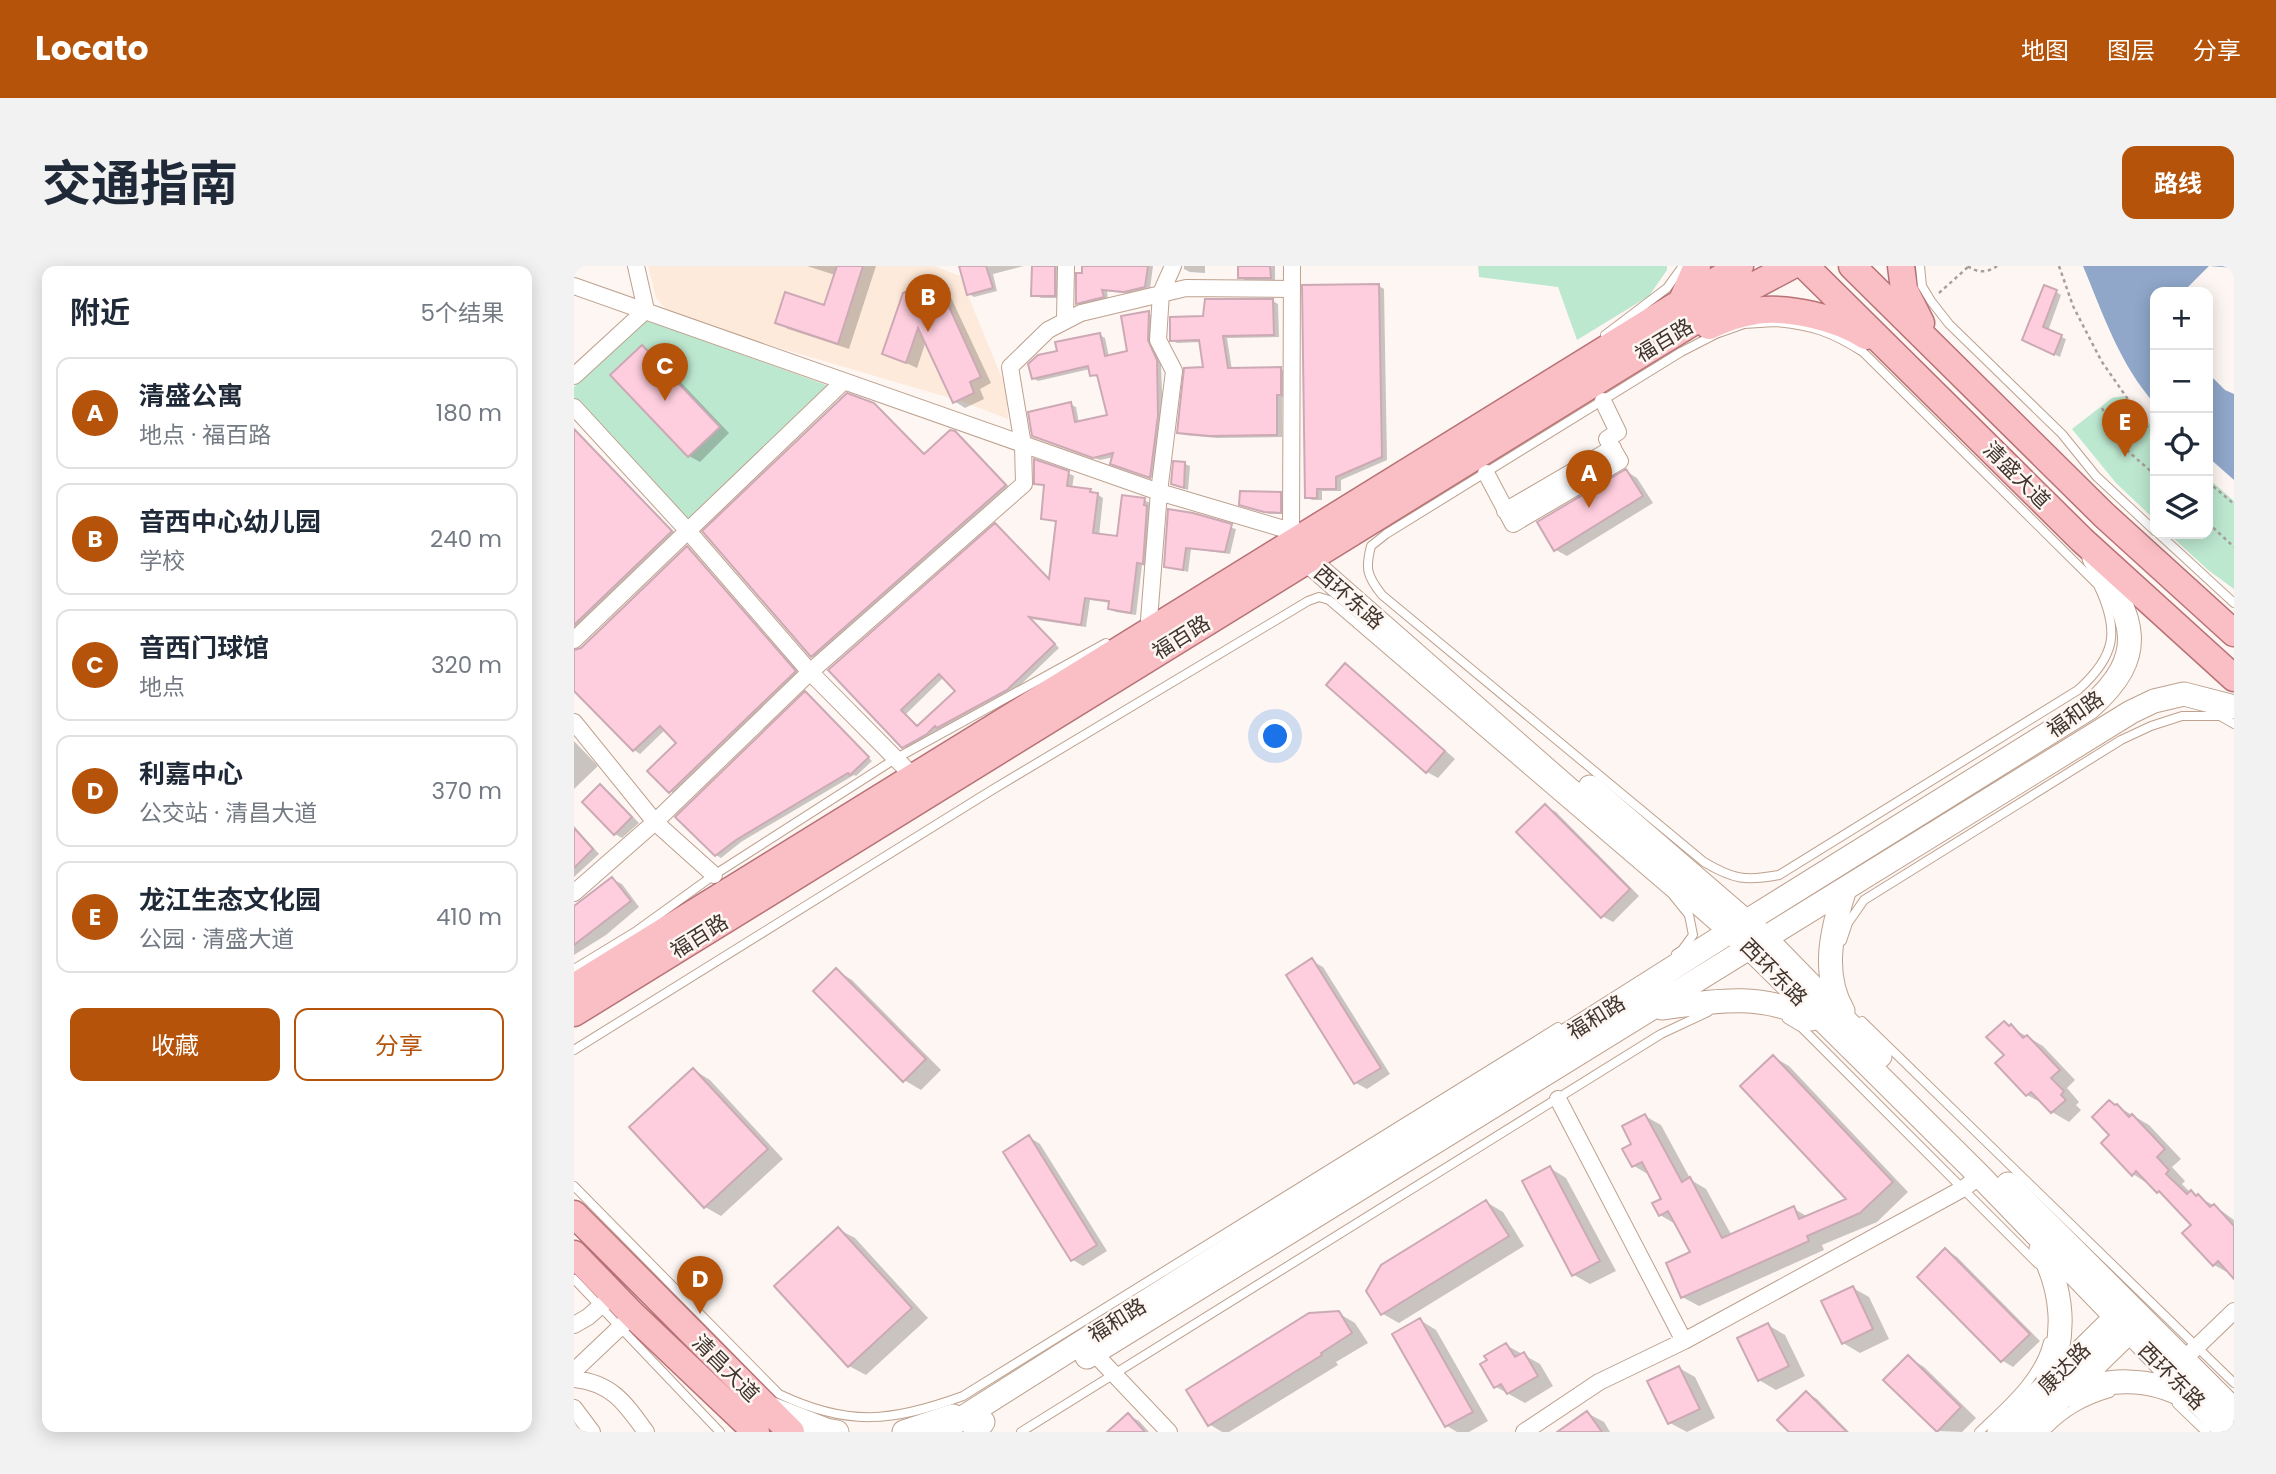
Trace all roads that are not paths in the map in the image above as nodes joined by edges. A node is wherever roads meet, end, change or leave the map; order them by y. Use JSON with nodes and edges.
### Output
{"nodes":[{"id":1,"x":636,"y":266,"type":"edge"},
{"id":2,"x":1066,"y":266,"type":"edge"},
{"id":3,"x":1173,"y":266,"type":"edge"},
{"id":4,"x":1292,"y":266,"type":"edge"},
{"id":5,"x":1684,"y":266,"type":"edge"},
{"id":6,"x":1696,"y":266,"type":"edge"},
{"id":7,"x":1740,"y":266,"type":"edge"},
{"id":8,"x":1791,"y":266,"type":"edge"},
{"id":9,"x":1805,"y":266,"type":"edge"},
{"id":10,"x":1852,"y":266,"type":"edge"},
{"id":11,"x":1901,"y":266,"type":"edge"},
{"id":12,"x":1920,"y":266,"type":"edge"},
{"id":13,"x":574,"y":286,"type":"edge"},
{"id":14,"x":1292,"y":289,"type":"junction"},
{"id":15,"x":1161,"y":293,"type":"junction"},
{"id":16,"x":1681,"y":303,"type":"junction"},
{"id":17,"x":646,"y":310,"type":"junction"},
{"id":18,"x":1065,"y":320,"type":"junction"},
{"id":19,"x":1598,"y":341,"type":"dead end"},
{"id":20,"x":1588,"y":349,"type":"dead end"},
{"id":21,"x":1894,"y":354,"type":"junction"},
{"id":22,"x":1576,"y":356,"type":"dead end"},
{"id":23,"x":1628,"y":362,"type":"junction"},
{"id":24,"x":1957,"y":368,"type":"junction"},
{"id":25,"x":574,"y":376,"type":"edge"},
{"id":26,"x":843,"y":382,"type":"junction"},
{"id":27,"x":1603,"y":401,"type":"junction"},
{"id":28,"x":574,"y":407,"type":"edge"},
{"id":29,"x":1023,"y":445,"type":"junction"},
{"id":30,"x":1486,"y":473,"type":"junction"},
{"id":31,"x":1159,"y":492,"type":"junction"},
{"id":32,"x":2150,"y":526,"type":"edge"},
{"id":33,"x":688,"y":531,"type":"junction"},
{"id":34,"x":2165,"y":539,"type":"edge"},
{"id":35,"x":2082,"y":540,"type":"junction"},
{"id":36,"x":1298,"y":541,"type":"junction"},
{"id":37,"x":2234,"y":603,"type":"edge"},
{"id":38,"x":1148,"y":620,"type":"dead end"},
{"id":39,"x":2234,"y":633,"type":"edge"},
{"id":40,"x":574,"y":640,"type":"edge"},
{"id":41,"x":1112,"y":640,"type":"dead end"},
{"id":42,"x":810,"y":672,"type":"junction"},
{"id":43,"x":2234,"y":678,"type":"edge"},
{"id":44,"x":2234,"y":707,"type":"edge"},
{"id":45,"x":574,"y":722,"type":"edge"},
{"id":46,"x":2234,"y":724,"type":"edge"},
{"id":47,"x":905,"y":768,"type":"junction"},
{"id":48,"x":655,"y":822,"type":"junction"},
{"id":49,"x":713,"y":875,"type":"junction"},
{"id":50,"x":1845,"y":889,"type":"junction"},
{"id":51,"x":574,"y":893,"type":"edge"},
{"id":52,"x":1739,"y":926,"type":"junction"},
{"id":53,"x":1757,"y":942,"type":"junction"},
{"id":54,"x":1670,"y":958,"type":"dead end"},
{"id":55,"x":574,"y":969,"type":"edge"},
{"id":56,"x":1842,"y":983,"type":"dead end"},
{"id":57,"x":574,"y":987,"type":"edge"},
{"id":58,"x":1652,"y":1010,"type":"junction"},
{"id":59,"x":574,"y":1013,"type":"edge"},
{"id":60,"x":1855,"y":1015,"type":"dead end"},
{"id":61,"x":1565,"y":1023,"type":"dead end"},
{"id":62,"x":1834,"y":1032,"type":"junction"},
{"id":63,"x":1866,"y":1041,"type":"junction"},
{"id":64,"x":574,"y":1050,"type":"edge"},
{"id":65,"x":1558,"y":1099,"type":"junction"},
{"id":66,"x":1972,"y":1182,"type":"junction"},
{"id":67,"x":574,"y":1186,"type":"edge"},
{"id":68,"x":574,"y":1214,"type":"edge"},
{"id":69,"x":2029,"y":1228,"type":"junction"},
{"id":70,"x":574,"y":1254,"type":"edge"},
{"id":71,"x":574,"y":1279,"type":"edge"},
{"id":72,"x":607,"y":1300,"type":"junction"},
{"id":73,"x":2234,"y":1311,"type":"edge"},
{"id":74,"x":2128,"y":1318,"type":"junction"},
{"id":75,"x":626,"y":1320,"type":"junction"},
{"id":76,"x":574,"y":1325,"type":"edge"},
{"id":77,"x":2051,"y":1325,"type":"dead end"},
{"id":78,"x":2049,"y":1335,"type":"dead end"},
{"id":79,"x":1684,"y":1341,"type":"junction"},
{"id":80,"x":1094,"y":1353,"type":"junction"},
{"id":81,"x":2191,"y":1353,"type":"junction"},
{"id":82,"x":574,"y":1371,"type":"edge"},
{"id":83,"x":1112,"y":1375,"type":"junction"},
{"id":84,"x":574,"y":1379,"type":"edge"},
{"id":85,"x":2234,"y":1383,"type":"edge"},
{"id":86,"x":2122,"y":1393,"type":"dead end"},
{"id":87,"x":2147,"y":1393,"type":"dead end"},
{"id":88,"x":2051,"y":1394,"type":"junction"},
{"id":89,"x":2158,"y":1397,"type":"dead end"},
{"id":90,"x":2169,"y":1401,"type":"dead end"},
{"id":91,"x":2202,"y":1406,"type":"junction"},
{"id":92,"x":574,"y":1408,"type":"edge"},
{"id":93,"x":2234,"y":1410,"type":"edge"},
{"id":94,"x":754,"y":1423,"type":"edge"},
{"id":95,"x":977,"y":1423,"type":"edge"},
{"id":96,"x":592,"y":1432,"type":"edge"},
{"id":97,"x":646,"y":1432,"type":"edge"},
{"id":98,"x":720,"y":1432,"type":"edge"},
{"id":99,"x":791,"y":1432,"type":"edge"},
{"id":100,"x":837,"y":1432,"type":"edge"},
{"id":101,"x":904,"y":1432,"type":"edge"},
{"id":102,"x":940,"y":1432,"type":"edge"},
{"id":103,"x":1021,"y":1432,"type":"edge"},
{"id":104,"x":1169,"y":1432,"type":"edge"},
{"id":105,"x":1524,"y":1432,"type":"edge"},
{"id":106,"x":1979,"y":1432,"type":"edge"},
{"id":107,"x":1999,"y":1432,"type":"edge"},
{"id":108,"x":2026,"y":1432,"type":"edge"},
{"id":109,"x":2045,"y":1432,"type":"edge"},
{"id":110,"x":2206,"y":1432,"type":"edge"},
{"id":111,"x":2227,"y":1432,"type":"edge"}],
"edges":[{"from":1,"to":17,"type":"street"},
{"from":2,"to":18,"type":"street"},
{"from":3,"to":15,"type":"street"},
{"from":4,"to":14,"type":"street"},
{"from":5,"to":19,"type":"lane"},
{"from":6,"to":16,"type":"main road"},
{"from":7,"to":16,"type":"main road","name":"福百路"},
{"from":8,"to":23,"type":"main road","name":"福百路"},
{"from":9,"to":21,"type":"main road","name":"清盛大道"},
{"from":10,"to":24,"type":"main road","name":"清盛大道"},
{"from":11,"to":24,"type":"main road"},
{"from":12,"to":32,"type":"lane"},
{"from":13,"to":17,"type":"street"},
{"from":14,"to":15,"type":"street"},
{"from":14,"to":36,"type":"street"},
{"from":15,"to":18,"type":"street"},
{"from":15,"to":31,"type":"street"},
{"from":16,"to":36,"type":"main road","name":"福百路"},
{"from":17,"to":25,"type":"street"},
{"from":17,"to":26,"type":"street"},
{"from":18,"to":29,"type":"street"},
{"from":20,"to":22,"type":"lane"},
{"from":21,"to":23,"type":"main road"},
{"from":21,"to":35,"type":"main road","name":"清盛大道"},
{"from":23,"to":36,"type":"main road","name":"福百路"},
{"from":24,"to":39,"type":"main road","name":"清盛大道"},
{"from":26,"to":29,"type":"street"},
{"from":26,"to":33,"type":"street"},
{"from":27,"to":30,"type":"lane"},
{"from":27,"to":30,"type":"street"},
{"from":27,"to":30,"type":"lane"},
{"from":28,"to":33,"type":"street"},
{"from":29,"to":31,"type":"street"},
{"from":29,"to":42,"type":"street"},
{"from":31,"to":36,"type":"street"},
{"from":31,"to":38,"type":"street"},
{"from":33,"to":40,"type":"street"},
{"from":33,"to":42,"type":"street"},
{"from":34,"to":37,"type":"lane"},
{"from":35,"to":43,"type":"main road","name":"清盛大道"},
{"from":35,"to":52,"type":"street","name":"福和路"},
{"from":36,"to":47,"type":"main road","name":"福百路"},
{"from":36,"to":52,"type":"street","name":"西环东路"},
{"from":36,"to":59,"type":"main road","name":"福百路"},
{"from":41,"to":47,"type":"lane"},
{"from":42,"to":47,"type":"street"},
{"from":42,"to":48,"type":"street"},
{"from":44,"to":50,"type":"street","name":"福和路"},
{"from":45,"to":48,"type":"street"},
{"from":46,"to":56,"type":"lane"},
{"from":47,"to":49,"type":"lane"},
{"from":47,"to":57,"type":"main road","name":"福百路"},
{"from":48,"to":49,"type":"street"},
{"from":48,"to":51,"type":"street"},
{"from":49,"to":55,"type":"lane"},
{"from":50,"to":53,"type":"street","name":"福和路"},
{"from":50,"to":63,"type":"street"},
{"from":52,"to":53,"type":"street","name":"西环东路"},
{"from":52,"to":95,"type":"street","name":"福和路"},
{"from":53,"to":58,"type":"street","name":"福和路"},
{"from":53,"to":62,"type":"street","name":"西环东路"},
{"from":53,"to":63,"type":"street","name":"西环东路"},
{"from":54,"to":64,"type":"lane"},
{"from":58,"to":62,"type":"street"},
{"from":58,"to":80,"type":"street","name":"福和路"},
{"from":60,"to":81,"type":"lane"},
{"from":61,"to":67,"type":"lane"},
{"from":62,"to":66,"type":"street","name":"西环东路"},
{"from":63,"to":74,"type":"street","name":"西环东路"},
{"from":65,"to":66,"type":"lane"},
{"from":65,"to":79,"type":"street"},
{"from":65,"to":83,"type":"lane"},
{"from":66,"to":69,"type":"street","name":"西环东路"},
{"from":66,"to":77,"type":"lane"},
{"from":66,"to":79,"type":"street"},
{"from":68,"to":94,"type":"main road","name":"清昌大道"},
{"from":69,"to":74,"type":"street","name":"西环东路"},
{"from":69,"to":88,"type":"street"},
{"from":70,"to":72,"type":"main road","name":"清昌大道"},
{"from":71,"to":72,"type":"lane"},
{"from":72,"to":75,"type":"main road","name":"清昌大道"},
{"from":72,"to":76,"type":"street"},
{"from":73,"to":81,"type":"street"},
{"from":74,"to":81,"type":"street","name":"西环东路"},
{"from":74,"to":88,"type":"street","name":"康达路"},
{"from":74,"to":91,"type":"street","name":"西环东路"},
{"from":75,"to":82,"type":"street"},
{"from":75,"to":94,"type":"main road","name":"清昌大道"},
{"from":75,"to":98,"type":"lane"},
{"from":78,"to":106,"type":"lane"},
{"from":79,"to":105,"type":"street"},
{"from":80,"to":83,"type":"street"},
{"from":80,"to":95,"type":"street","name":"福和路"},
{"from":81,"to":85,"type":"lane"},
{"from":81,"to":93,"type":"street","name":"西环东路"},
{"from":83,"to":103,"type":"lane"},
{"from":83,"to":104,"type":"street"},
{"from":84,"to":97,"type":"street"},
{"from":86,"to":109,"type":"lane"},
{"from":87,"to":89,"type":"lane"},
{"from":88,"to":91,"type":"street"},
{"from":88,"to":107,"type":"street","name":"康达路"},
{"from":88,"to":108,"type":"street","name":"康达路"},
{"from":90,"to":110,"type":"lane"},
{"from":91,"to":111,"type":"street","name":"西环东路"},
{"from":92,"to":96,"type":"street"},
{"from":94,"to":99,"type":"main road","name":"清昌大道"},
{"from":94,"to":100,"type":"street"},
{"from":95,"to":101,"type":"street"},
{"from":95,"to":102,"type":"street","name":"福和路"}]}
